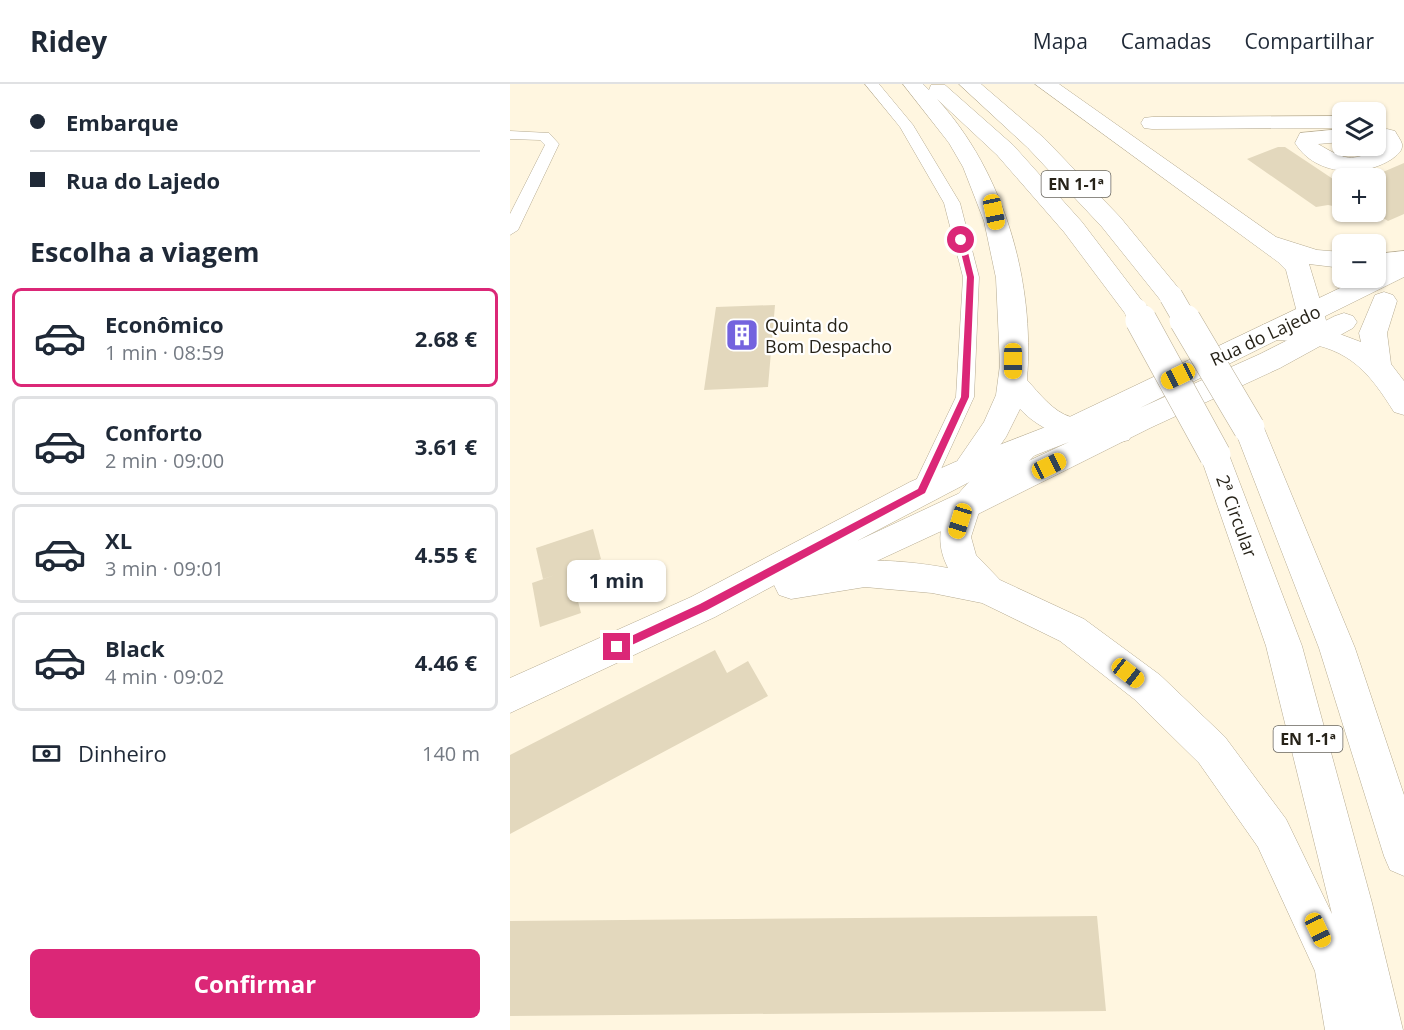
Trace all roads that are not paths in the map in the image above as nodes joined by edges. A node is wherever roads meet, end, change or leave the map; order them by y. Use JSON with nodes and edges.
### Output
{"nodes":[{"id":1,"x":872,"y":84,"type":"edge"},
{"id":2,"x":913,"y":84,"type":"edge"},
{"id":3,"x":932,"y":84,"type":"edge"},
{"id":4,"x":969,"y":84,"type":"edge"},
{"id":5,"x":1045,"y":84,"type":"edge"},
{"id":6,"x":1332,"y":122,"type":"edge"},
{"id":7,"x":1152,"y":123,"type":"dead end"},
{"id":8,"x":1389,"y":130,"type":"edge"},
{"id":9,"x":510,"y":135,"type":"edge"},
{"id":10,"x":1332,"y":136,"type":"edge"},
{"id":11,"x":1386,"y":152,"type":"edge"},
{"id":12,"x":1377,"y":156,"type":"edge"},
{"id":13,"x":510,"y":230,"type":"edge"},
{"id":14,"x":1258,"y":237,"type":"junction"},
{"id":15,"x":1332,"y":259,"type":"edge"},
{"id":16,"x":1404,"y":259,"type":"edge"},
{"id":17,"x":1386,"y":261,"type":"edge"},
{"id":18,"x":1404,"y":267,"type":"edge"},
{"id":19,"x":1394,"y":296,"type":"edge"},
{"id":20,"x":1315,"y":325,"type":"junction"},
{"id":21,"x":1378,"y":367,"type":"junction"},
{"id":22,"x":1013,"y":382,"type":"junction"},
{"id":23,"x":1404,"y":405,"type":"edge"},
{"id":24,"x":1071,"y":429,"type":"junction"},
{"id":25,"x":1118,"y":432,"type":"junction"},
{"id":26,"x":1025,"y":446,"type":"junction"},
{"id":27,"x":966,"y":470,"type":"junction"},
{"id":28,"x":921,"y":491,"type":"junction"},
{"id":29,"x":964,"y":506,"type":"junction"},
{"id":30,"x":791,"y":585,"type":"junction"},
{"id":31,"x":988,"y":590,"type":"junction"},
{"id":32,"x":703,"y":607,"type":"junction"},
{"id":33,"x":510,"y":696,"type":"edge"},
{"id":34,"x":1404,"y":856,"type":"edge"},
{"id":35,"x":1348,"y":1030,"type":"edge"},
{"id":36,"x":1380,"y":1030,"type":"edge"}],
"edges":[{"from":1,"to":28,"type":"lane"},
{"from":2,"to":22,"type":"main road"},
{"from":3,"to":36,"type":"main road","name":"2ª Circular","number":"EN 1-1ª","bridge":true},
{"from":4,"to":34,"type":"main road","number":"EN 1-1ª","bridge":true},
{"from":5,"to":14,"type":"main road"},
{"from":6,"to":7,"type":"main road"},
{"from":8,"to":11,"type":"main road"},
{"from":9,"to":13,"type":"lane"},
{"from":10,"to":12,"type":"main road"},
{"from":14,"to":15,"type":"main road"},
{"from":14,"to":20,"type":"main road"},
{"from":16,"to":17,"type":"main road"},
{"from":18,"to":20,"type":"main road","name":"Rua do Lajedo"},
{"from":19,"to":20,"type":"main road"},
{"from":19,"to":21,"type":"main road"},
{"from":20,"to":21,"type":"main road"},
{"from":20,"to":24,"type":"main road","name":"Rua do Lajedo"},
{"from":20,"to":25,"type":"main road"},
{"from":21,"to":23,"type":"main road"},
{"from":22,"to":24,"type":"main road"},
{"from":22,"to":27,"type":"main road"},
{"from":24,"to":25,"type":"main road"},
{"from":24,"to":26,"type":"main road","name":"Rua do Lajedo"},
{"from":25,"to":29,"type":"main road"},
{"from":26,"to":27,"type":"main road","name":"Rua do Lajedo"},
{"from":26,"to":29,"type":"main road"},
{"from":27,"to":28,"type":"main road","name":"Rua do Lajedo"},
{"from":28,"to":32,"type":"main road","name":"Rua do Lajedo"},
{"from":29,"to":30,"type":"main road"},
{"from":29,"to":31,"type":"main road"},
{"from":30,"to":31,"type":"main road"},
{"from":30,"to":32,"type":"main road"},
{"from":31,"to":35,"type":"main road"},
{"from":32,"to":33,"type":"main road","name":"Rua do Lajedo"}]}
